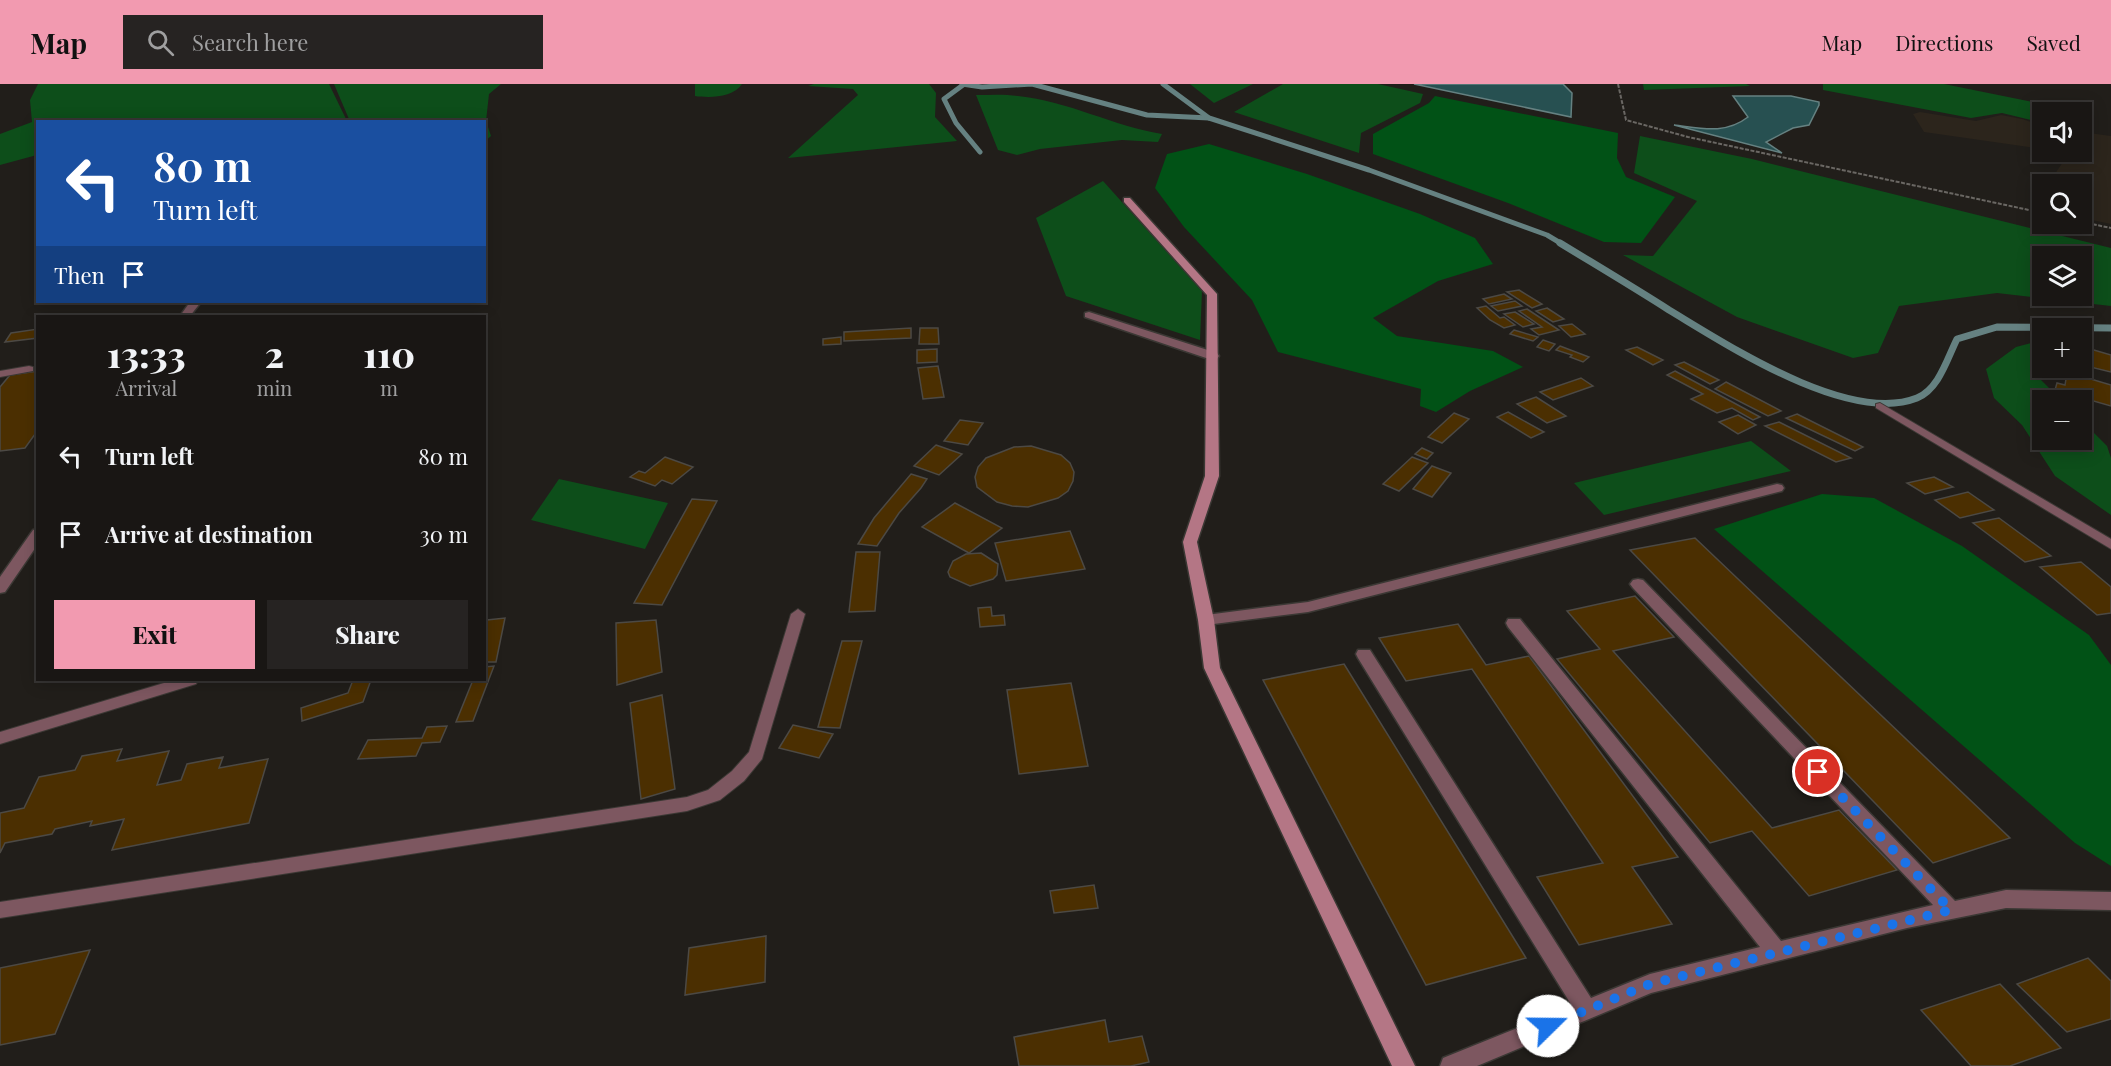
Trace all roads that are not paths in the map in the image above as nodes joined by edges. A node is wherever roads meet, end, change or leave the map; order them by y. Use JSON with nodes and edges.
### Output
{"nodes":[{"id":1,"x":1127,"y":200,"type":"dead end"},
{"id":2,"x":1089,"y":315,"type":"dead end"},
{"id":3,"x":1213,"y":356,"type":"junction"},
{"id":4,"x":29,"y":369,"type":"dead end"},
{"id":5,"x":0,"y":374,"type":"edge"},
{"id":6,"x":1880,"y":406,"type":"dead end"},
{"id":7,"x":1778,"y":488,"type":"dead end"},
{"id":8,"x":36,"y":536,"type":"edge"},
{"id":9,"x":2111,"y":545,"type":"edge"},
{"id":10,"x":1638,"y":584,"type":"dead end"},
{"id":11,"x":0,"y":588,"type":"edge"},
{"id":12,"x":798,"y":614,"type":"dead end"},
{"id":13,"x":1206,"y":620,"type":"junction"},
{"id":14,"x":1514,"y":623,"type":"dead end"},
{"id":15,"x":1364,"y":654,"type":"dead end"},
{"id":16,"x":188,"y":681,"type":"edge"},
{"id":17,"x":0,"y":738,"type":"edge"},
{"id":18,"x":2111,"y":901,"type":"edge"},
{"id":19,"x":0,"y":910,"type":"edge"},
{"id":20,"x":1951,"y":910,"type":"junction"},
{"id":21,"x":1777,"y":952,"type":"junction"},
{"id":22,"x":1587,"y":1010,"type":"junction"},
{"id":23,"x":1404,"y":1066,"type":"edge"},
{"id":24,"x":1451,"y":1066,"type":"edge"}],
"edges":[{"from":1,"to":3,"type":"street"},
{"from":2,"to":3,"type":"street"},
{"from":3,"to":13,"type":"street"},
{"from":4,"to":5,"type":"lane"},
{"from":6,"to":9,"type":"lane"},
{"from":7,"to":13,"type":"street"},
{"from":8,"to":11,"type":"street"},
{"from":10,"to":20,"type":"street"},
{"from":12,"to":19,"type":"lane"},
{"from":13,"to":23,"type":"street"},
{"from":14,"to":21,"type":"street"},
{"from":15,"to":22,"type":"street"},
{"from":16,"to":17,"type":"lane"},
{"from":18,"to":20,"type":"street"},
{"from":20,"to":21,"type":"street"},
{"from":21,"to":22,"type":"street"},
{"from":22,"to":24,"type":"street"}]}
